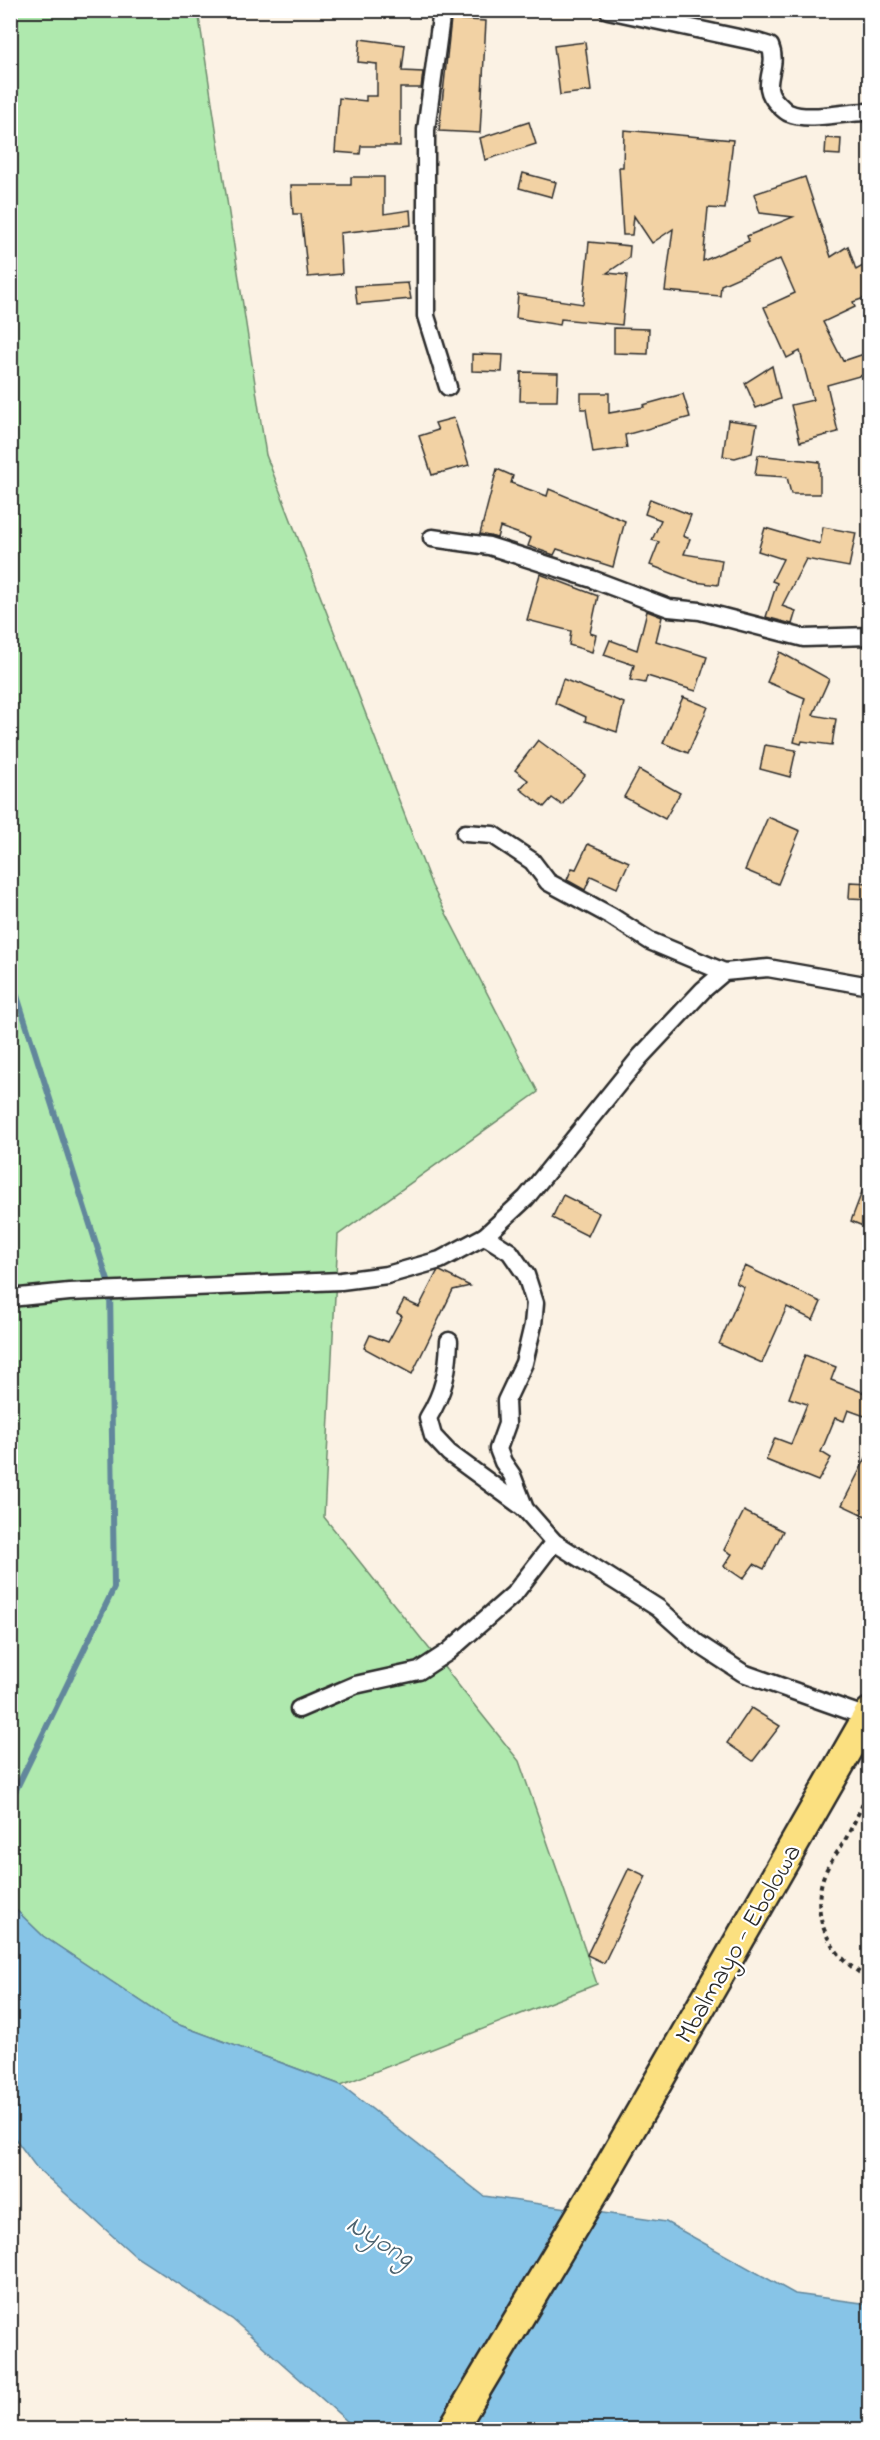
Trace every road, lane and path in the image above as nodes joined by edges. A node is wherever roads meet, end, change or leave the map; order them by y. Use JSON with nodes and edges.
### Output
{"nodes":[{"id":1,"x":442,"y":10,"type":"edge"},
{"id":2,"x":608,"y":10,"type":"edge"},
{"id":3,"x":870,"y":112,"type":"edge"},
{"id":4,"x":448,"y":387,"type":"dead end"},
{"id":5,"x":432,"y":538,"type":"dead end"},
{"id":6,"x":870,"y":636,"type":"edge"},
{"id":7,"x":465,"y":833,"type":"dead end"},
{"id":8,"x":724,"y":972,"type":"junction"},
{"id":9,"x":870,"y":986,"type":"edge"},
{"id":10,"x":485,"y":1236,"type":"junction"},
{"id":11,"x":10,"y":1298,"type":"edge"},
{"id":12,"x":449,"y":1341,"type":"dead end"},
{"id":13,"x":525,"y":1509,"type":"junction"},
{"id":14,"x":554,"y":1542,"type":"junction"},
{"id":15,"x":299,"y":1709,"type":"dead end"},
{"id":16,"x":868,"y":1714,"type":"edge"},
{"id":17,"x":870,"y":1787,"type":"edge"},
{"id":18,"x":870,"y":1979,"type":"edge"},
{"id":19,"x":452,"y":2430,"type":"edge"}],
"edges":[{"from":1,"to":4,"type":"street"},
{"from":2,"to":3,"type":"street"},
{"from":5,"to":6,"type":"street"},
{"from":7,"to":8,"type":"street"},
{"from":8,"to":9,"type":"street"},
{"from":8,"to":10,"type":"street"},
{"from":10,"to":11,"type":"street"},
{"from":10,"to":13,"type":"street"},
{"from":12,"to":13,"type":"street"},
{"from":13,"to":14,"type":"street"},
{"from":14,"to":15,"type":"street"},
{"from":14,"to":16,"type":"street"},
{"from":16,"to":19,"type":"highway","name":"Mbalmayo - Ebolowa"},
{"from":17,"to":18,"type":"path"}]}
